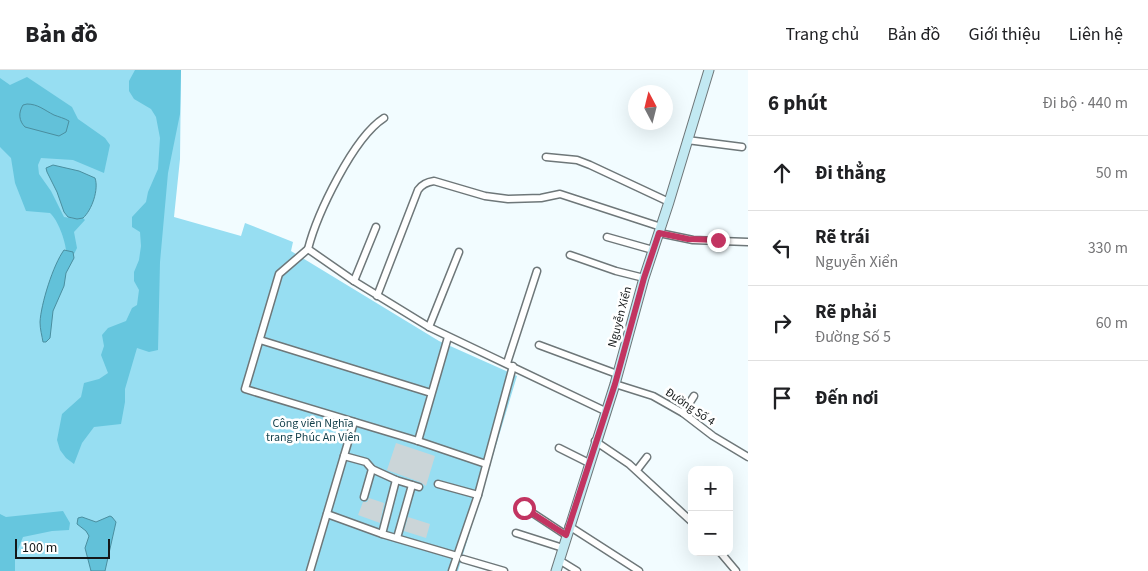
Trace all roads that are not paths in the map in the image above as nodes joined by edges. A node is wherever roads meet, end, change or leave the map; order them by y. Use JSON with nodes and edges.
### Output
{"nodes":[{"id":1,"x":709,"y":70,"type":"edge"},
{"id":2,"x":384,"y":118,"type":"dead end"},
{"id":3,"x":687,"y":140,"type":"junction"},
{"id":4,"x":742,"y":147,"type":"dead end"},
{"id":5,"x":546,"y":158,"type":"dead end"},
{"id":6,"x":669,"y":202,"type":"junction"},
{"id":7,"x":376,"y":227,"type":"dead end"},
{"id":8,"x":660,"y":230,"type":"junction"},
{"id":9,"x":606,"y":237,"type":"dead end"},
{"id":10,"x":748,"y":242,"type":"edge"},
{"id":11,"x":308,"y":249,"type":"junction"},
{"id":12,"x":653,"y":250,"type":"junction"},
{"id":13,"x":458,"y":252,"type":"dead end"},
{"id":14,"x":570,"y":255,"type":"dead end"},
{"id":15,"x":538,"y":270,"type":"dead end"},
{"id":16,"x":644,"y":278,"type":"junction"},
{"id":17,"x":354,"y":281,"type":"junction"},
{"id":18,"x":377,"y":296,"type":"junction"},
{"id":19,"x":429,"y":327,"type":"junction"},
{"id":20,"x":448,"y":337,"type":"junction"},
{"id":21,"x":260,"y":340,"type":"junction"},
{"id":22,"x":539,"y":345,"type":"dead end"},
{"id":23,"x":510,"y":365,"type":"junction"},
{"id":24,"x":617,"y":374,"type":"junction"},
{"id":25,"x":615,"y":384,"type":"junction"},
{"id":26,"x":431,"y":392,"type":"junction"},
{"id":27,"x":694,"y":396,"type":"dead end"},
{"id":28,"x":605,"y":411,"type":"junction"},
{"id":29,"x":683,"y":413,"type":"junction"},
{"id":30,"x":354,"y":422,"type":"junction"},
{"id":31,"x":418,"y":441,"type":"junction"},
{"id":32,"x":595,"y":441,"type":"junction"},
{"id":33,"x":559,"y":448,"type":"dead end"},
{"id":34,"x":344,"y":456,"type":"junction"},
{"id":35,"x":647,"y":457,"type":"dead end"},
{"id":36,"x":748,"y":457,"type":"edge"},
{"id":37,"x":589,"y":462,"type":"junction"},
{"id":38,"x":486,"y":464,"type":"junction"},
{"id":39,"x":372,"y":469,"type":"junction"},
{"id":40,"x":637,"y":470,"type":"junction"},
{"id":41,"x":396,"y":480,"type":"junction"},
{"id":42,"x":438,"y":484,"type":"dead end"},
{"id":43,"x":478,"y":495,"type":"junction"},
{"id":44,"x":364,"y":497,"type":"dead end"},
{"id":45,"x":524,"y":508,"type":"dead end"},
{"id":46,"x":327,"y":514,"type":"junction"},
{"id":47,"x":688,"y":518,"type":"edge"},
{"id":48,"x":567,"y":530,"type":"junction"},
{"id":49,"x":382,"y":534,"type":"junction"},
{"id":50,"x":516,"y":534,"type":"dead end"},
{"id":51,"x":397,"y":538,"type":"junction"},
{"id":52,"x":563,"y":548,"type":"junction"},
{"id":53,"x":723,"y":556,"type":"edge"},
{"id":54,"x":460,"y":557,"type":"junction"},
{"id":55,"x":559,"y":560,"type":"junction"},
{"id":56,"x":482,"y":568,"type":"edge"},
{"id":57,"x":310,"y":571,"type":"edge"},
{"id":58,"x":452,"y":571,"type":"edge"},
{"id":59,"x":504,"y":571,"type":"edge"},
{"id":60,"x":556,"y":571,"type":"edge"},
{"id":61,"x":577,"y":571,"type":"edge"},
{"id":62,"x":639,"y":571,"type":"edge"},
{"id":63,"x":736,"y":571,"type":"edge"}],
"edges":[{"from":1,"to":3,"type":"main road","name":"Nguyễn Xiển"},
{"from":2,"to":11,"type":"street"},
{"from":3,"to":4,"type":"street"},
{"from":3,"to":6,"type":"main road","name":"Nguyễn Xiển"},
{"from":5,"to":6,"type":"street"},
{"from":6,"to":8,"type":"main road","name":"Nguyễn Xiển"},
{"from":7,"to":17,"type":"street"},
{"from":8,"to":10,"type":"street"},
{"from":8,"to":12,"type":"main road","name":"Nguyễn Xiển"},
{"from":8,"to":18,"type":"street"},
{"from":9,"to":12,"type":"street"},
{"from":11,"to":17,"type":"street"},
{"from":11,"to":21,"type":"street"},
{"from":12,"to":16,"type":"main road","name":"Nguyễn Xiển"},
{"from":13,"to":19,"type":"street"},
{"from":14,"to":16,"type":"street"},
{"from":15,"to":23,"type":"street"},
{"from":16,"to":24,"type":"main road","name":"Nguyễn Xiển"},
{"from":17,"to":18,"type":"street"},
{"from":18,"to":19,"type":"street"},
{"from":19,"to":20,"type":"street"},
{"from":20,"to":23,"type":"street"},
{"from":20,"to":26,"type":"street"},
{"from":21,"to":26,"type":"street"},
{"from":21,"to":30,"type":"street"},
{"from":22,"to":24,"type":"street"},
{"from":23,"to":28,"type":"street"},
{"from":23,"to":38,"type":"street"},
{"from":24,"to":25,"type":"main road","name":"Nguyễn Xiển"},
{"from":25,"to":28,"type":"main road","name":"Nguyễn Xiển"},
{"from":25,"to":29,"type":"street","name":"Đường Số 4"},
{"from":26,"to":31,"type":"street"},
{"from":27,"to":29,"type":"street"},
{"from":28,"to":32,"type":"main road","name":"Nguyễn Xiển"},
{"from":29,"to":36,"type":"street","name":"Đường Số 4"},
{"from":30,"to":31,"type":"street"},
{"from":30,"to":34,"type":"street"},
{"from":31,"to":38,"type":"street"},
{"from":32,"to":37,"type":"main road","name":"Nguyễn Xiển"},
{"from":32,"to":40,"type":"street"},
{"from":33,"to":37,"type":"street"},
{"from":34,"to":39,"type":"street"},
{"from":34,"to":46,"type":"street"},
{"from":35,"to":40,"type":"street"},
{"from":37,"to":48,"type":"main road","name":"Nguyễn Xiển"},
{"from":38,"to":43,"type":"street"},
{"from":39,"to":41,"type":"street"},
{"from":39,"to":44,"type":"street"},
{"from":40,"to":47,"type":"street"},
{"from":41,"to":49,"type":"street"},
{"from":41,"to":51,"type":"street"},
{"from":42,"to":43,"type":"street"},
{"from":43,"to":54,"type":"street"},
{"from":45,"to":48,"type":"street"},
{"from":46,"to":49,"type":"street"},
{"from":46,"to":57,"type":"street"},
{"from":48,"to":52,"type":"main road","name":"Nguyễn Xiển"},
{"from":48,"to":62,"type":"street"},
{"from":49,"to":51,"type":"street"},
{"from":50,"to":52,"type":"street"},
{"from":51,"to":54,"type":"street"},
{"from":52,"to":55,"type":"main road","name":"Nguyễn Xiển"},
{"from":53,"to":63,"type":"street"},
{"from":54,"to":56,"type":"street"},
{"from":54,"to":58,"type":"street"},
{"from":55,"to":60,"type":"main road","name":"Nguyễn Xiển"},
{"from":55,"to":61,"type":"street"},
{"from":56,"to":59,"type":"street"}]}
